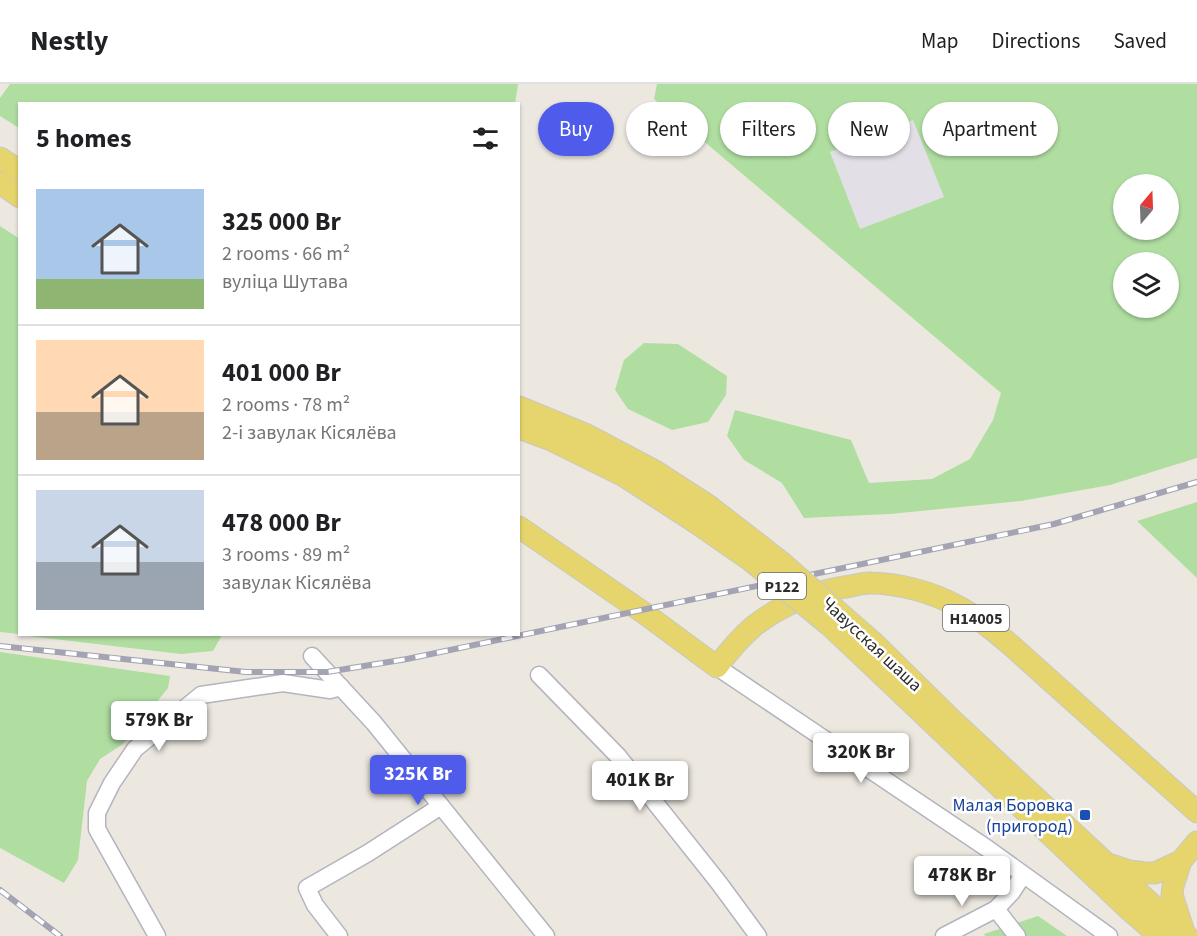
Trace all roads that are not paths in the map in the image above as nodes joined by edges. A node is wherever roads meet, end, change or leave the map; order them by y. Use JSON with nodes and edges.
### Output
{"nodes":[{"id":1,"x":0,"y":158,"type":"edge"},
{"id":2,"x":18,"y":170,"type":"edge"},
{"id":3,"x":0,"y":183,"type":"edge"},
{"id":4,"x":18,"y":196,"type":"edge"},
{"id":5,"x":520,"y":407,"type":"edge"},
{"id":6,"x":520,"y":428,"type":"edge"},
{"id":7,"x":702,"y":514,"type":"junction"},
{"id":8,"x":520,"y":528,"type":"edge"},
{"id":9,"x":869,"y":651,"type":"junction"},
{"id":10,"x":312,"y":656,"type":"dead end"},
{"id":11,"x":717,"y":667,"type":"junction"},
{"id":12,"x":539,"y":675,"type":"dead end"},
{"id":13,"x":341,"y":687,"type":"junction"},
{"id":14,"x":441,"y":806,"type":"junction"},
{"id":15,"x":1197,"y":812,"type":"edge"},
{"id":16,"x":1197,"y":842,"type":"edge"},
{"id":17,"x":1181,"y":861,"type":"junction"},
{"id":18,"x":1107,"y":864,"type":"junction"},
{"id":19,"x":1023,"y":875,"type":"junction"},
{"id":20,"x":996,"y":909,"type":"junction"},
{"id":21,"x":539,"y":934,"type":"edge"},
{"id":22,"x":1186,"y":934,"type":"edge"},
{"id":23,"x":157,"y":936,"type":"edge"},
{"id":24,"x":339,"y":936,"type":"edge"},
{"id":25,"x":758,"y":936,"type":"edge"},
{"id":26,"x":944,"y":936,"type":"edge"},
{"id":27,"x":1017,"y":936,"type":"edge"},
{"id":28,"x":1109,"y":936,"type":"edge"},
{"id":29,"x":1159,"y":936,"type":"edge"}],
"edges":[{"from":1,"to":2,"type":"main road"},
{"from":3,"to":4,"type":"main road"},
{"from":5,"to":7,"type":"main road","name":"Чавусская шаша","number":"Р122"},
{"from":6,"to":7,"type":"main road","name":"Чавусская шаша","number":"Р122"},
{"from":7,"to":9,"type":"main road","name":"Чавусская шаша","number":"Р122","bridge":true},
{"from":8,"to":11,"type":"main road"},
{"from":9,"to":18,"type":"main road","name":"Чавусская шаша","number":"Р122"},
{"from":9,"to":29,"type":"main road","name":"Чавусская шаша","number":"Р122"},
{"from":10,"to":13,"type":"street"},
{"from":11,"to":15,"type":"main road","number":"Н14005"},
{"from":11,"to":19,"type":"street"},
{"from":12,"to":25,"type":"street"},
{"from":13,"to":14,"type":"street"},
{"from":13,"to":23,"type":"street"},
{"from":14,"to":21,"type":"street"},
{"from":14,"to":24,"type":"street"},
{"from":16,"to":17,"type":"main road"},
{"from":17,"to":18,"type":"main road"},
{"from":17,"to":22,"type":"main road"},
{"from":18,"to":22,"type":"main road","name":"Чавусская шаша","number":"Р122"},
{"from":19,"to":20,"type":"street"},
{"from":19,"to":28,"type":"street"},
{"from":20,"to":26,"type":"street"},
{"from":20,"to":27,"type":"street"}]}
